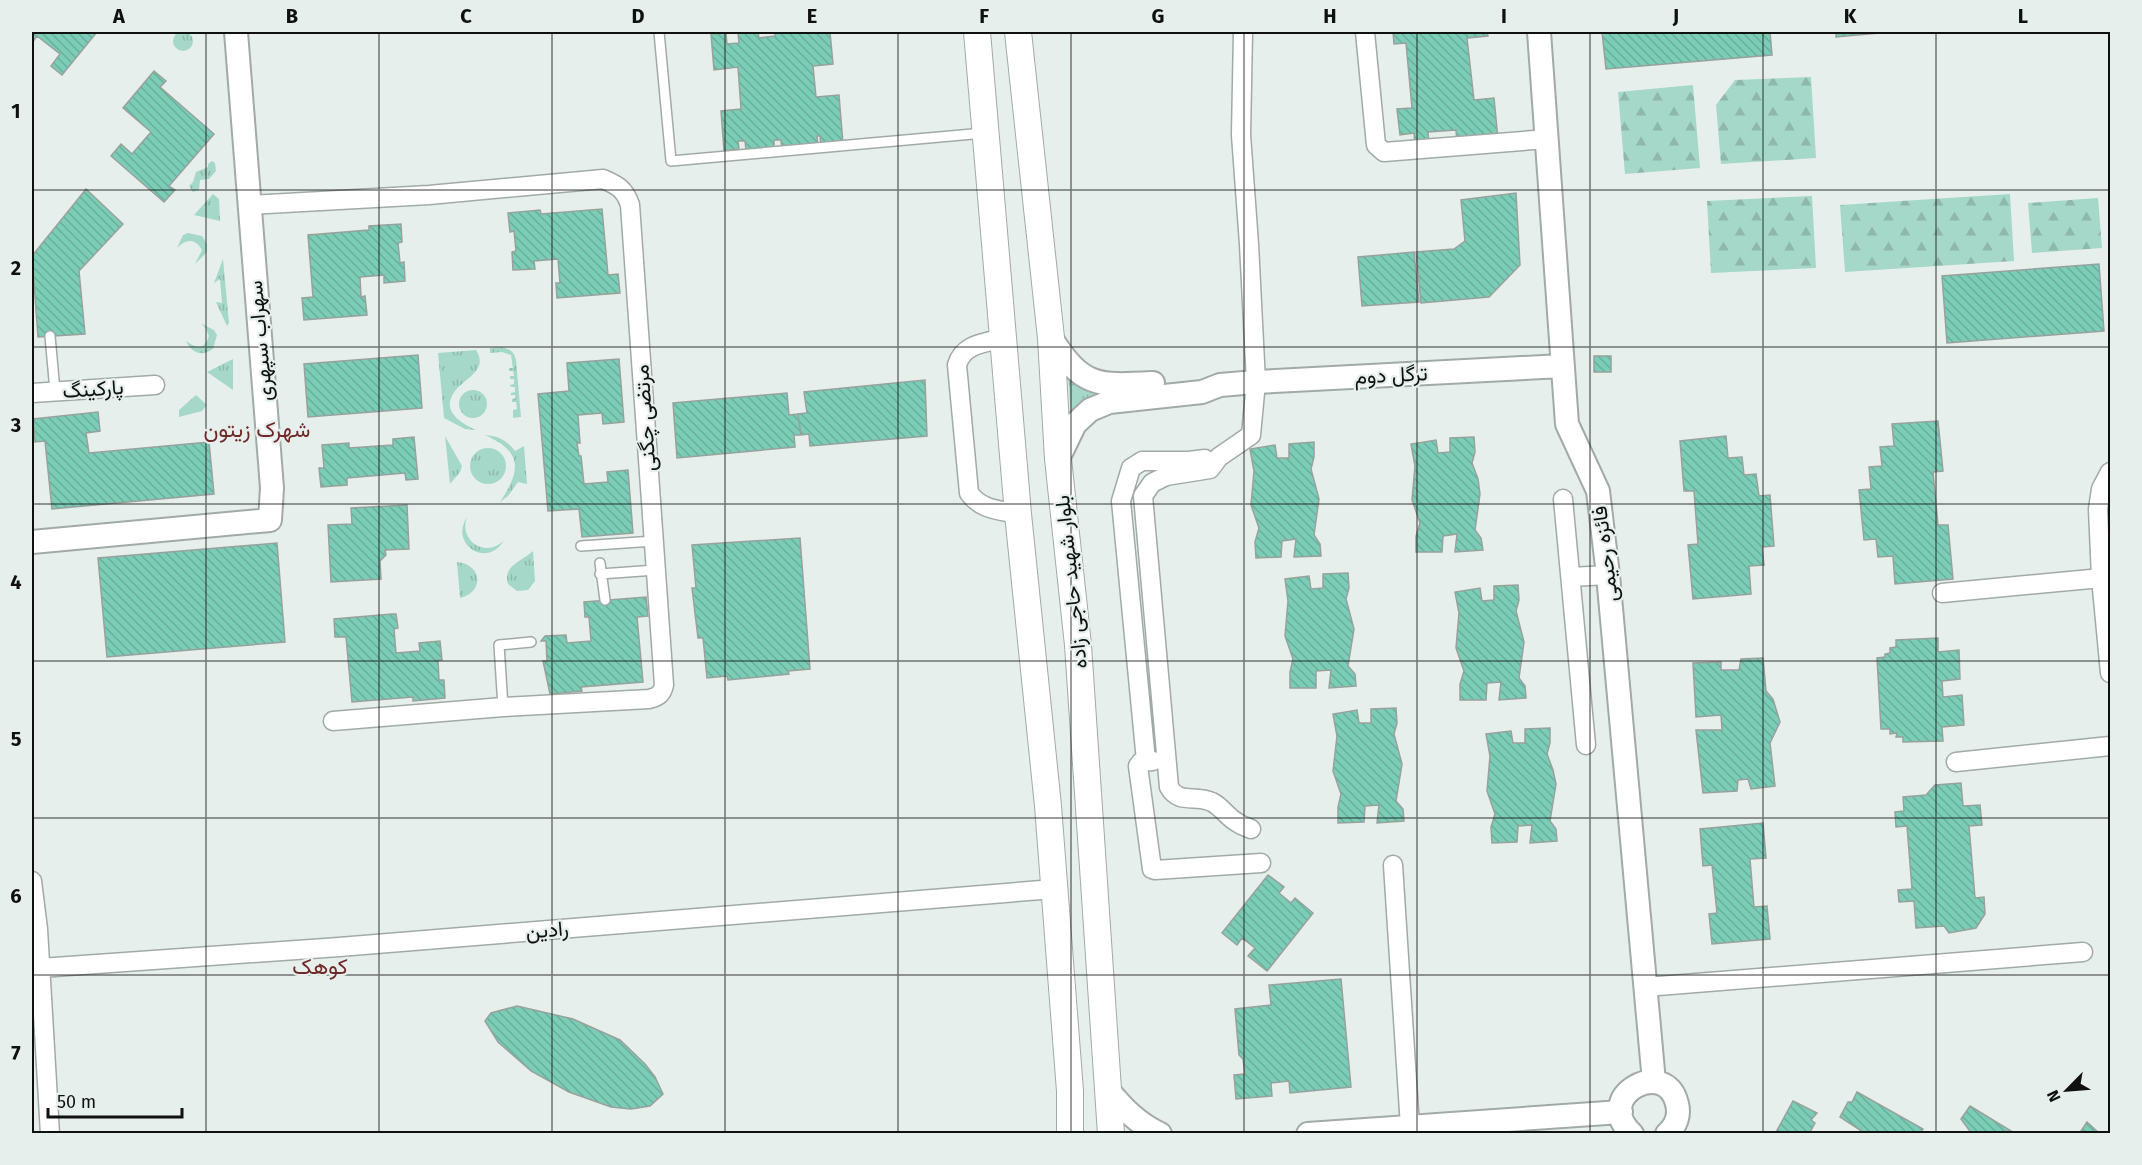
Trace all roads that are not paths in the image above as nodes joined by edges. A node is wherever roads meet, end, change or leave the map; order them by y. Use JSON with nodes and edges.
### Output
{"nodes":[{"id":1,"x":236,"y":32,"type":"edge"},
{"id":2,"x":659,"y":32,"type":"edge"},
{"id":3,"x":977,"y":32,"type":"edge"},
{"id":4,"x":1018,"y":32,"type":"edge"},
{"id":5,"x":1243,"y":32,"type":"edge"},
{"id":6,"x":1365,"y":32,"type":"edge"},
{"id":7,"x":1539,"y":32,"type":"edge"},
{"id":8,"x":986,"y":133,"type":"junction"},
{"id":9,"x":1546,"y":139,"type":"junction"},
{"id":10,"x":249,"y":205,"type":"junction"},
{"id":11,"x":50,"y":336,"type":"dead end"},
{"id":12,"x":1004,"y":338,"type":"junction"},
{"id":13,"x":1051,"y":338,"type":"junction"},
{"id":14,"x":1562,"y":366,"type":"junction"},
{"id":15,"x":1256,"y":382,"type":"junction"},
{"id":16,"x":154,"y":385,"type":"dead end"},
{"id":17,"x":1220,"y":386,"type":"junction"},
{"id":18,"x":55,"y":391,"type":"junction"},
{"id":19,"x":32,"y":393,"type":"edge"},
{"id":20,"x":1219,"y":457,"type":"junction"},
{"id":21,"x":1059,"y":469,"type":"junction"},
{"id":22,"x":2110,"y":472,"type":"edge"},
{"id":23,"x":1017,"y":486,"type":"junction"},
{"id":24,"x":1563,"y":499,"type":"dead end"},
{"id":25,"x":1018,"y":514,"type":"junction"},
{"id":26,"x":654,"y":541,"type":"junction"},
{"id":27,"x":32,"y":542,"type":"edge"},
{"id":28,"x":581,"y":546,"type":"dead end"},
{"id":29,"x":600,"y":563,"type":"dead end"},
{"id":30,"x":656,"y":570,"type":"junction"},
{"id":31,"x":600,"y":574,"type":"junction"},
{"id":32,"x":1608,"y":575,"type":"junction"},
{"id":33,"x":1570,"y":577,"type":"junction"},
{"id":34,"x":2101,"y":578,"type":"junction"},
{"id":35,"x":1942,"y":593,"type":"dead end"},
{"id":36,"x":606,"y":600,"type":"dead end"},
{"id":37,"x":531,"y":642,"type":"dead end"},
{"id":38,"x":2110,"y":673,"type":"edge"},
{"id":39,"x":503,"y":707,"type":"junction"},
{"id":40,"x":333,"y":721,"type":"dead end"},
{"id":41,"x":1586,"y":745,"type":"dead end"},
{"id":42,"x":2110,"y":746,"type":"edge"},
{"id":43,"x":1167,"y":759,"type":"junction"},
{"id":44,"x":1146,"y":761,"type":"junction"},
{"id":45,"x":1956,"y":762,"type":"dead end"},
{"id":46,"x":1251,"y":829,"type":"dead end"},
{"id":47,"x":1261,"y":863,"type":"dead end"},
{"id":48,"x":1393,"y":866,"type":"dead end"},
{"id":49,"x":32,"y":881,"type":"edge"},
{"id":50,"x":1054,"y":889,"type":"junction"},
{"id":51,"x":35,"y":929,"type":"edge"},
{"id":52,"x":2084,"y":952,"type":"dead end"},
{"id":53,"x":40,"y":968,"type":"junction"},
{"id":54,"x":1646,"y":987,"type":"junction"},
{"id":55,"x":1654,"y":1082,"type":"junction"},
{"id":56,"x":1108,"y":1090,"type":"junction"},
{"id":57,"x":1621,"y":1112,"type":"junction"},
{"id":58,"x":1410,"y":1127,"type":"junction"},
{"id":59,"x":50,"y":1134,"type":"edge"},
{"id":60,"x":1070,"y":1134,"type":"edge"},
{"id":61,"x":1111,"y":1134,"type":"edge"},
{"id":62,"x":1160,"y":1134,"type":"edge"},
{"id":63,"x":1308,"y":1134,"type":"edge"},
{"id":64,"x":1632,"y":1134,"type":"edge"},
{"id":65,"x":1667,"y":1134,"type":"edge"}],
"edges":[{"from":1,"to":10,"type":"street","name":"سهراب سپهری"},
{"from":2,"to":8,"type":"lane"},
{"from":3,"to":8,"type":"main road"},
{"from":4,"to":13,"type":"main road","name":"بلوار شهید حاجی زاده"},
{"from":5,"to":15,"type":"street"},
{"from":6,"to":9,"type":"street"},
{"from":7,"to":9,"type":"street","name":"فائزه رحیمی"},
{"from":8,"to":12,"type":"main road"},
{"from":9,"to":14,"type":"street","name":"فائزه رحیمی"},
{"from":10,"to":26,"type":"street","name":"مرتضی چگنی"},
{"from":10,"to":27,"type":"street","name":"سهراب سپهری"},
{"from":11,"to":18,"type":"lane"},
{"from":12,"to":23,"type":"main road"},
{"from":12,"to":25,"type":"street"},
{"from":13,"to":17,"type":"street","name":"ترگل دوم"},
{"from":13,"to":21,"type":"main road","name":"بلوار شهید حاجی زاده"},
{"from":14,"to":15,"type":"street","name":"ترگل دوم"},
{"from":14,"to":32,"type":"street","name":"فائزه رحیمی"},
{"from":15,"to":17,"type":"street","name":"ترگل دوم"},
{"from":15,"to":20,"type":"street"},
{"from":16,"to":18,"type":"street","name":"پارکینگ"},
{"from":17,"to":21,"type":"street","name":"ترگل دوم"},
{"from":18,"to":19,"type":"street","name":"پارکینگ"},
{"from":20,"to":43,"type":"street"},
{"from":20,"to":44,"type":"street"},
{"from":21,"to":23,"type":"main road"},
{"from":21,"to":56,"type":"main road","name":"بلوار شهید حاجی زاده"},
{"from":22,"to":34,"type":"street"},
{"from":23,"to":25,"type":"main road"},
{"from":24,"to":33,"type":"street"},
{"from":25,"to":50,"type":"main road"},
{"from":26,"to":28,"type":"lane"},
{"from":26,"to":30,"type":"street","name":"مرتضی چگنی"},
{"from":29,"to":31,"type":"lane"},
{"from":30,"to":31,"type":"lane"},
{"from":30,"to":39,"type":"street","name":"مرتضی چگنی"},
{"from":31,"to":36,"type":"lane"},
{"from":32,"to":33,"type":"street"},
{"from":32,"to":54,"type":"street","name":"فائزه رحیمی"},
{"from":33,"to":41,"type":"street"},
{"from":34,"to":35,"type":"street"},
{"from":34,"to":38,"type":"street"},
{"from":37,"to":39,"type":"lane"},
{"from":39,"to":40,"type":"street","name":"مرتضی چگنی"},
{"from":42,"to":45,"type":"street"},
{"from":43,"to":44,"type":"street"},
{"from":43,"to":46,"type":"street"},
{"from":44,"to":47,"type":"street"},
{"from":48,"to":58,"type":"street"},
{"from":49,"to":51,"type":"street"},
{"from":50,"to":53,"type":"street","name":"رادین"},
{"from":50,"to":60,"type":"main road"},
{"from":51,"to":53,"type":"street"},
{"from":52,"to":54,"type":"street"},
{"from":53,"to":59,"type":"street"},
{"from":54,"to":55,"type":"street","name":"فائزه رحیمی"},
{"from":55,"to":57,"type":"street"},
{"from":55,"to":65,"type":"street"},
{"from":56,"to":61,"type":"main road","name":"بلوار شهید حاجی زاده"},
{"from":56,"to":62,"type":"street"},
{"from":57,"to":58,"type":"street"},
{"from":57,"to":64,"type":"street"},
{"from":58,"to":63,"type":"street"}]}
